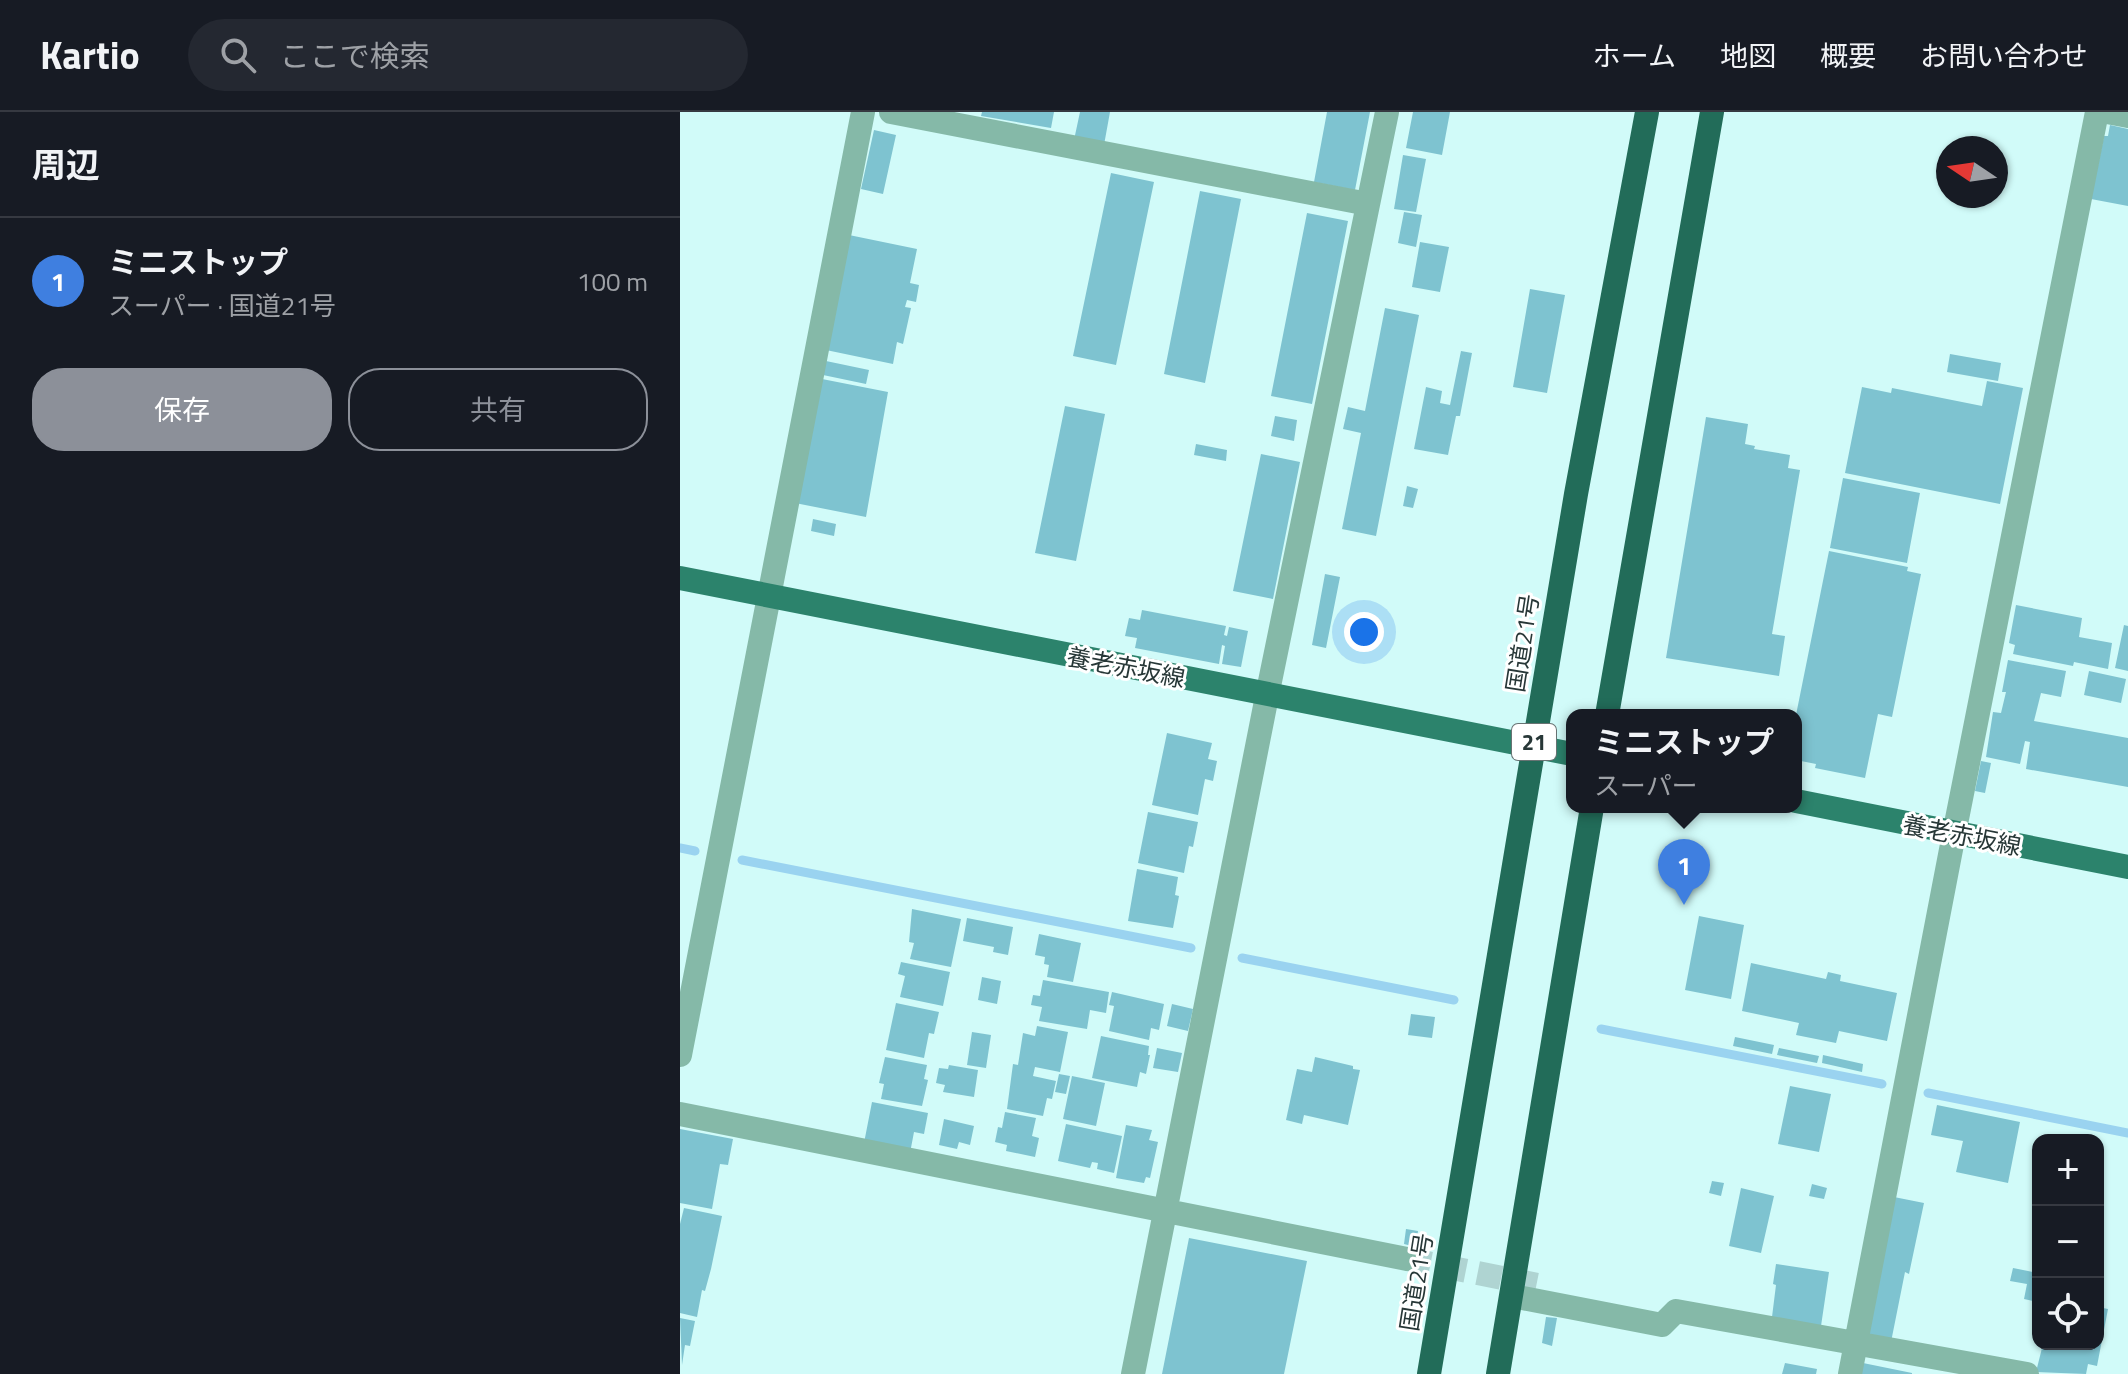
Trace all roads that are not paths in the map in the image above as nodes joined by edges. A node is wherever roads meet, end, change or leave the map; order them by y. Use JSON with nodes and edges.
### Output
{"nodes":[{"id":1,"x":863,"y":112,"type":"edge"},
{"id":2,"x":891,"y":112,"type":"edge"},
{"id":3,"x":1387,"y":112,"type":"edge"},
{"id":4,"x":1647,"y":112,"type":"edge"},
{"id":5,"x":1712,"y":112,"type":"edge"},
{"id":6,"x":2097,"y":112,"type":"edge"},
{"id":7,"x":2107,"y":112,"type":"edge"},
{"id":8,"x":2128,"y":116,"type":"edge"},
{"id":9,"x":1368,"y":204,"type":"junction"},
{"id":10,"x":680,"y":578,"type":"edge"},
{"id":11,"x":768,"y":595,"type":"junction"},
{"id":12,"x":1267,"y":696,"type":"junction"},
{"id":13,"x":1608,"y":709,"type":"edge"},
{"id":14,"x":1534,"y":747,"type":"junction"},
{"id":15,"x":1566,"y":753,"type":"edge"},
{"id":16,"x":1802,"y":802,"type":"edge"},
{"id":17,"x":1591,"y":813,"type":"edge"},
{"id":18,"x":1954,"y":834,"type":"junction"},
{"id":19,"x":2128,"y":867,"type":"edge"},
{"id":20,"x":680,"y":1055,"type":"edge"},
{"id":21,"x":680,"y":1114,"type":"edge"},
{"id":22,"x":1165,"y":1209,"type":"junction"},
{"id":23,"x":1407,"y":1259,"type":"tunnel mouth"},
{"id":24,"x":1548,"y":1287,"type":"tunnel mouth"},
{"id":25,"x":1512,"y":1296,"type":"junction"},
{"id":26,"x":1676,"y":1311,"type":"junction"},
{"id":27,"x":1857,"y":1341,"type":"junction"},
{"id":28,"x":1133,"y":1374,"type":"edge"},
{"id":29,"x":1429,"y":1374,"type":"edge"},
{"id":30,"x":1498,"y":1374,"type":"edge"},
{"id":31,"x":1850,"y":1374,"type":"edge"},
{"id":32,"x":2027,"y":1374,"type":"edge"}],
"edges":[{"from":1,"to":11,"type":"street"},
{"from":2,"to":9,"type":"street"},
{"from":3,"to":9,"type":"street"},
{"from":4,"to":14,"type":"highway","name":"国道21号","number":"21"},
{"from":5,"to":13,"type":"highway"},
{"from":6,"to":18,"type":"street"},
{"from":7,"to":8,"type":"street"},
{"from":9,"to":12,"type":"street"},
{"from":10,"to":11,"type":"main road","name":"養老赤坂線"},
{"from":11,"to":12,"type":"main road","name":"養老赤坂線"},
{"from":11,"to":20,"type":"street"},
{"from":12,"to":14,"type":"main road","name":"養老赤坂線"},
{"from":12,"to":22,"type":"street"},
{"from":14,"to":15,"type":"main road","name":"養老赤坂線"},
{"from":14,"to":29,"type":"highway","name":"国道21号","number":"21"},
{"from":16,"to":18,"type":"main road","name":"養老赤坂線"},
{"from":17,"to":25,"type":"highway"},
{"from":18,"to":19,"type":"main road","name":"養老赤坂線"},
{"from":18,"to":27,"type":"street"},
{"from":21,"to":22,"type":"street"},
{"from":22,"to":23,"type":"street"},
{"from":22,"to":28,"type":"street"},
{"from":24,"to":26,"type":"street"},
{"from":25,"to":26,"type":"street"},
{"from":25,"to":30,"type":"highway"},
{"from":26,"to":27,"type":"street"},
{"from":27,"to":31,"type":"street"},
{"from":27,"to":32,"type":"street"}]}
